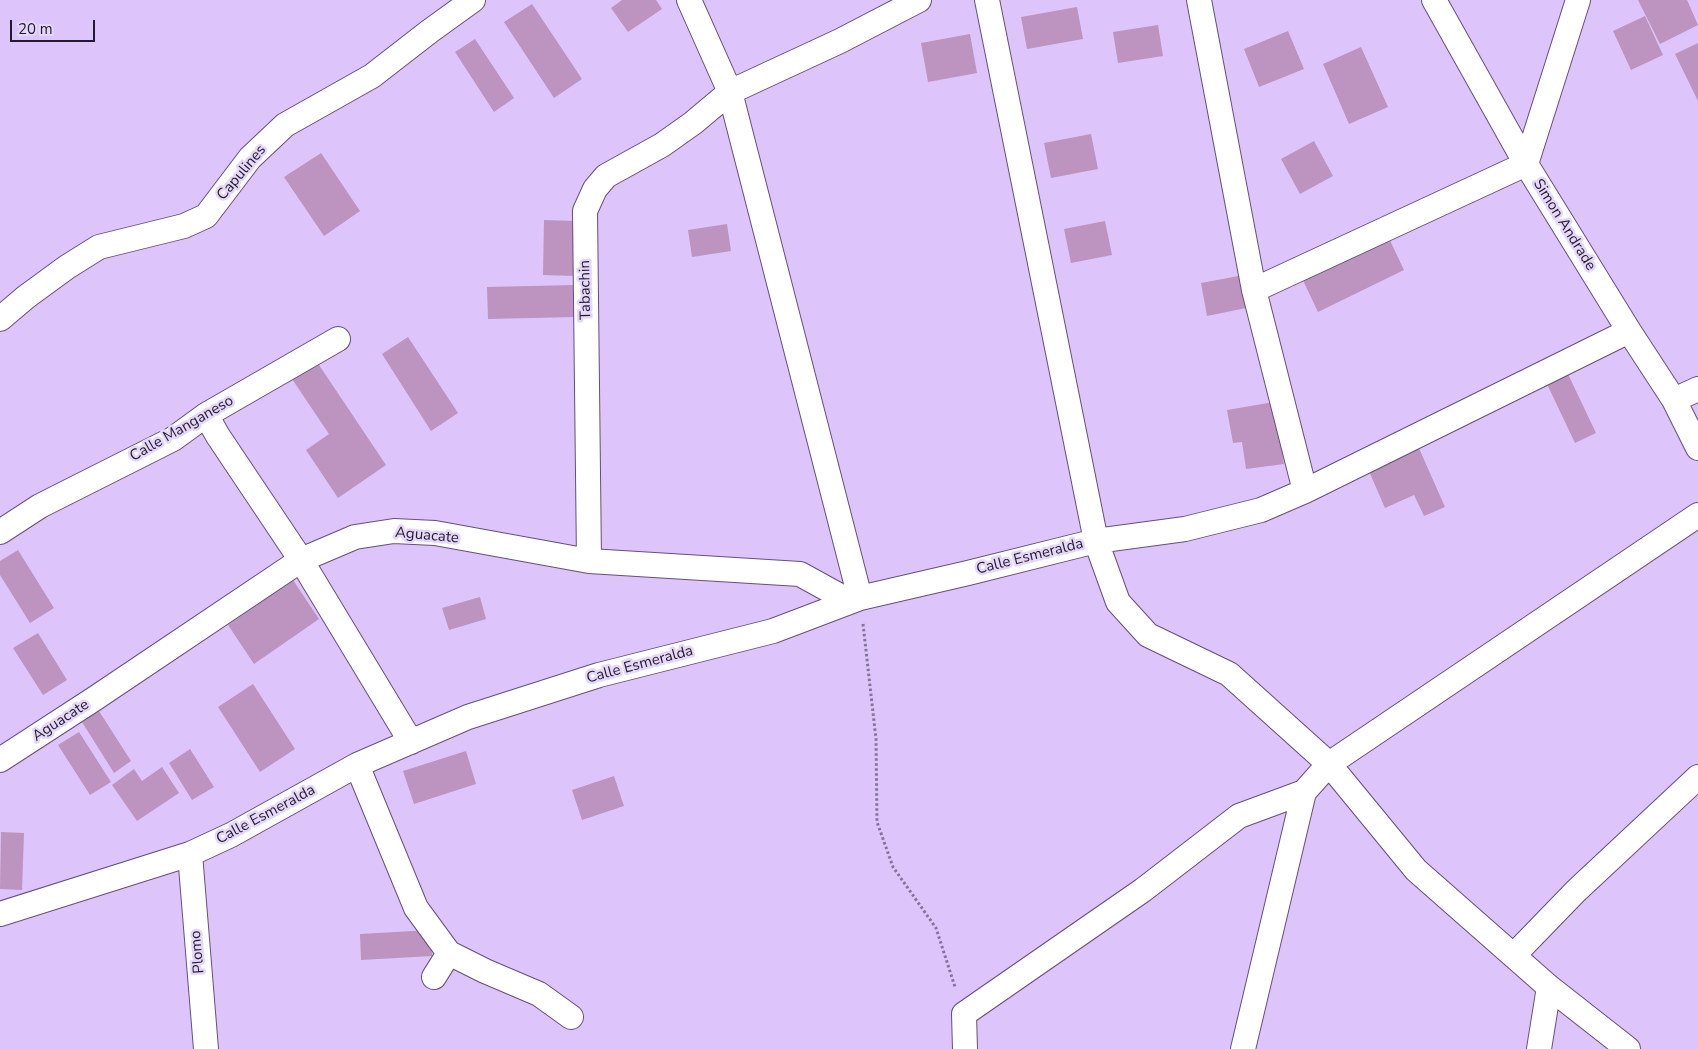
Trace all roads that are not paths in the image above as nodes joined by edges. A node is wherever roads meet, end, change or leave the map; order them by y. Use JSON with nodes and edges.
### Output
{"nodes":[{"id":1,"x":473,"y":0,"type":"edge"},
{"id":2,"x":689,"y":0,"type":"edge"},
{"id":3,"x":919,"y":0,"type":"edge"},
{"id":4,"x":987,"y":0,"type":"edge"},
{"id":5,"x":1199,"y":0,"type":"edge"},
{"id":6,"x":1434,"y":0,"type":"edge"},
{"id":7,"x":1578,"y":0,"type":"edge"},
{"id":8,"x":730,"y":92,"type":"junction"},
{"id":9,"x":1526,"y":164,"type":"junction"},
{"id":10,"x":1254,"y":290,"type":"junction"},
{"id":11,"x":0,"y":319,"type":"edge"},
{"id":12,"x":1629,"y":331,"type":"junction"},
{"id":13,"x":338,"y":339,"type":"dead end"},
{"id":14,"x":1698,"y":388,"type":"edge"},
{"id":15,"x":1674,"y":400,"type":"junction"},
{"id":16,"x":206,"y":415,"type":"junction"},
{"id":17,"x":1698,"y":448,"type":"edge"},
{"id":18,"x":1305,"y":491,"type":"junction"},
{"id":19,"x":1698,"y":515,"type":"edge"},
{"id":20,"x":0,"y":532,"type":"edge"},
{"id":21,"x":1096,"y":541,"type":"junction"},
{"id":22,"x":301,"y":560,"type":"junction"},
{"id":23,"x":589,"y":561,"type":"junction"},
{"id":24,"x":854,"y":599,"type":"junction"},
{"id":25,"x":411,"y":742,"type":"junction"},
{"id":26,"x":0,"y":760,"type":"edge"},
{"id":27,"x":1329,"y":764,"type":"junction"},
{"id":28,"x":357,"y":765,"type":"junction"},
{"id":29,"x":1698,"y":777,"type":"edge"},
{"id":30,"x":1304,"y":792,"type":"junction"},
{"id":31,"x":190,"y":854,"type":"junction"},
{"id":32,"x":0,"y":914,"type":"edge"},
{"id":33,"x":449,"y":953,"type":"junction"},
{"id":34,"x":1514,"y":956,"type":"junction"},
{"id":35,"x":434,"y":977,"type":"dead end"},
{"id":36,"x":1549,"y":986,"type":"junction"},
{"id":37,"x":571,"y":1018,"type":"dead end"},
{"id":38,"x":206,"y":1049,"type":"edge"},
{"id":39,"x":965,"y":1049,"type":"edge"},
{"id":40,"x":1243,"y":1049,"type":"edge"},
{"id":41,"x":1539,"y":1049,"type":"edge"},
{"id":42,"x":1628,"y":1049,"type":"edge"}],
"edges":[{"from":1,"to":11,"type":"street","name":"Capulines"},
{"from":2,"to":8,"type":"street"},
{"from":3,"to":8,"type":"street","name":"Tabachin"},
{"from":4,"to":21,"type":"street"},
{"from":5,"to":10,"type":"street"},
{"from":6,"to":9,"type":"street","name":"Simon Andrade"},
{"from":7,"to":9,"type":"street"},
{"from":8,"to":23,"type":"street","name":"Tabachin"},
{"from":8,"to":24,"type":"street"},
{"from":9,"to":10,"type":"street"},
{"from":9,"to":12,"type":"street","name":"Simon Andrade"},
{"from":10,"to":18,"type":"street"},
{"from":12,"to":15,"type":"street","name":"Simon Andrade"},
{"from":12,"to":18,"type":"street","name":"Calle Esmeralda"},
{"from":13,"to":16,"type":"street","name":"Calle Manganeso"},
{"from":14,"to":15,"type":"street"},
{"from":15,"to":17,"type":"street","name":"Simon Andrade"},
{"from":16,"to":20,"type":"street","name":"Calle Manganeso"},
{"from":16,"to":22,"type":"street"},
{"from":18,"to":21,"type":"street","name":"Calle Esmeralda"},
{"from":19,"to":27,"type":"street"},
{"from":21,"to":24,"type":"street","name":"Calle Esmeralda"},
{"from":21,"to":27,"type":"street"},
{"from":22,"to":23,"type":"street","name":"Aguacate"},
{"from":22,"to":25,"type":"street"},
{"from":22,"to":26,"type":"street","name":"Aguacate"},
{"from":23,"to":24,"type":"street","name":"Aguacate"},
{"from":24,"to":25,"type":"street","name":"Calle Esmeralda"},
{"from":25,"to":28,"type":"street","name":"Calle Esmeralda"},
{"from":27,"to":30,"type":"street"},
{"from":27,"to":34,"type":"street"},
{"from":28,"to":31,"type":"street","name":"Calle Esmeralda"},
{"from":28,"to":33,"type":"street"},
{"from":29,"to":34,"type":"street"},
{"from":30,"to":39,"type":"street"},
{"from":30,"to":40,"type":"street"},
{"from":31,"to":32,"type":"street","name":"Calle Esmeralda"},
{"from":31,"to":38,"type":"street","name":"Plomo"},
{"from":33,"to":35,"type":"street"},
{"from":33,"to":37,"type":"street"},
{"from":34,"to":36,"type":"street"},
{"from":36,"to":41,"type":"street"},
{"from":36,"to":42,"type":"street"}]}
